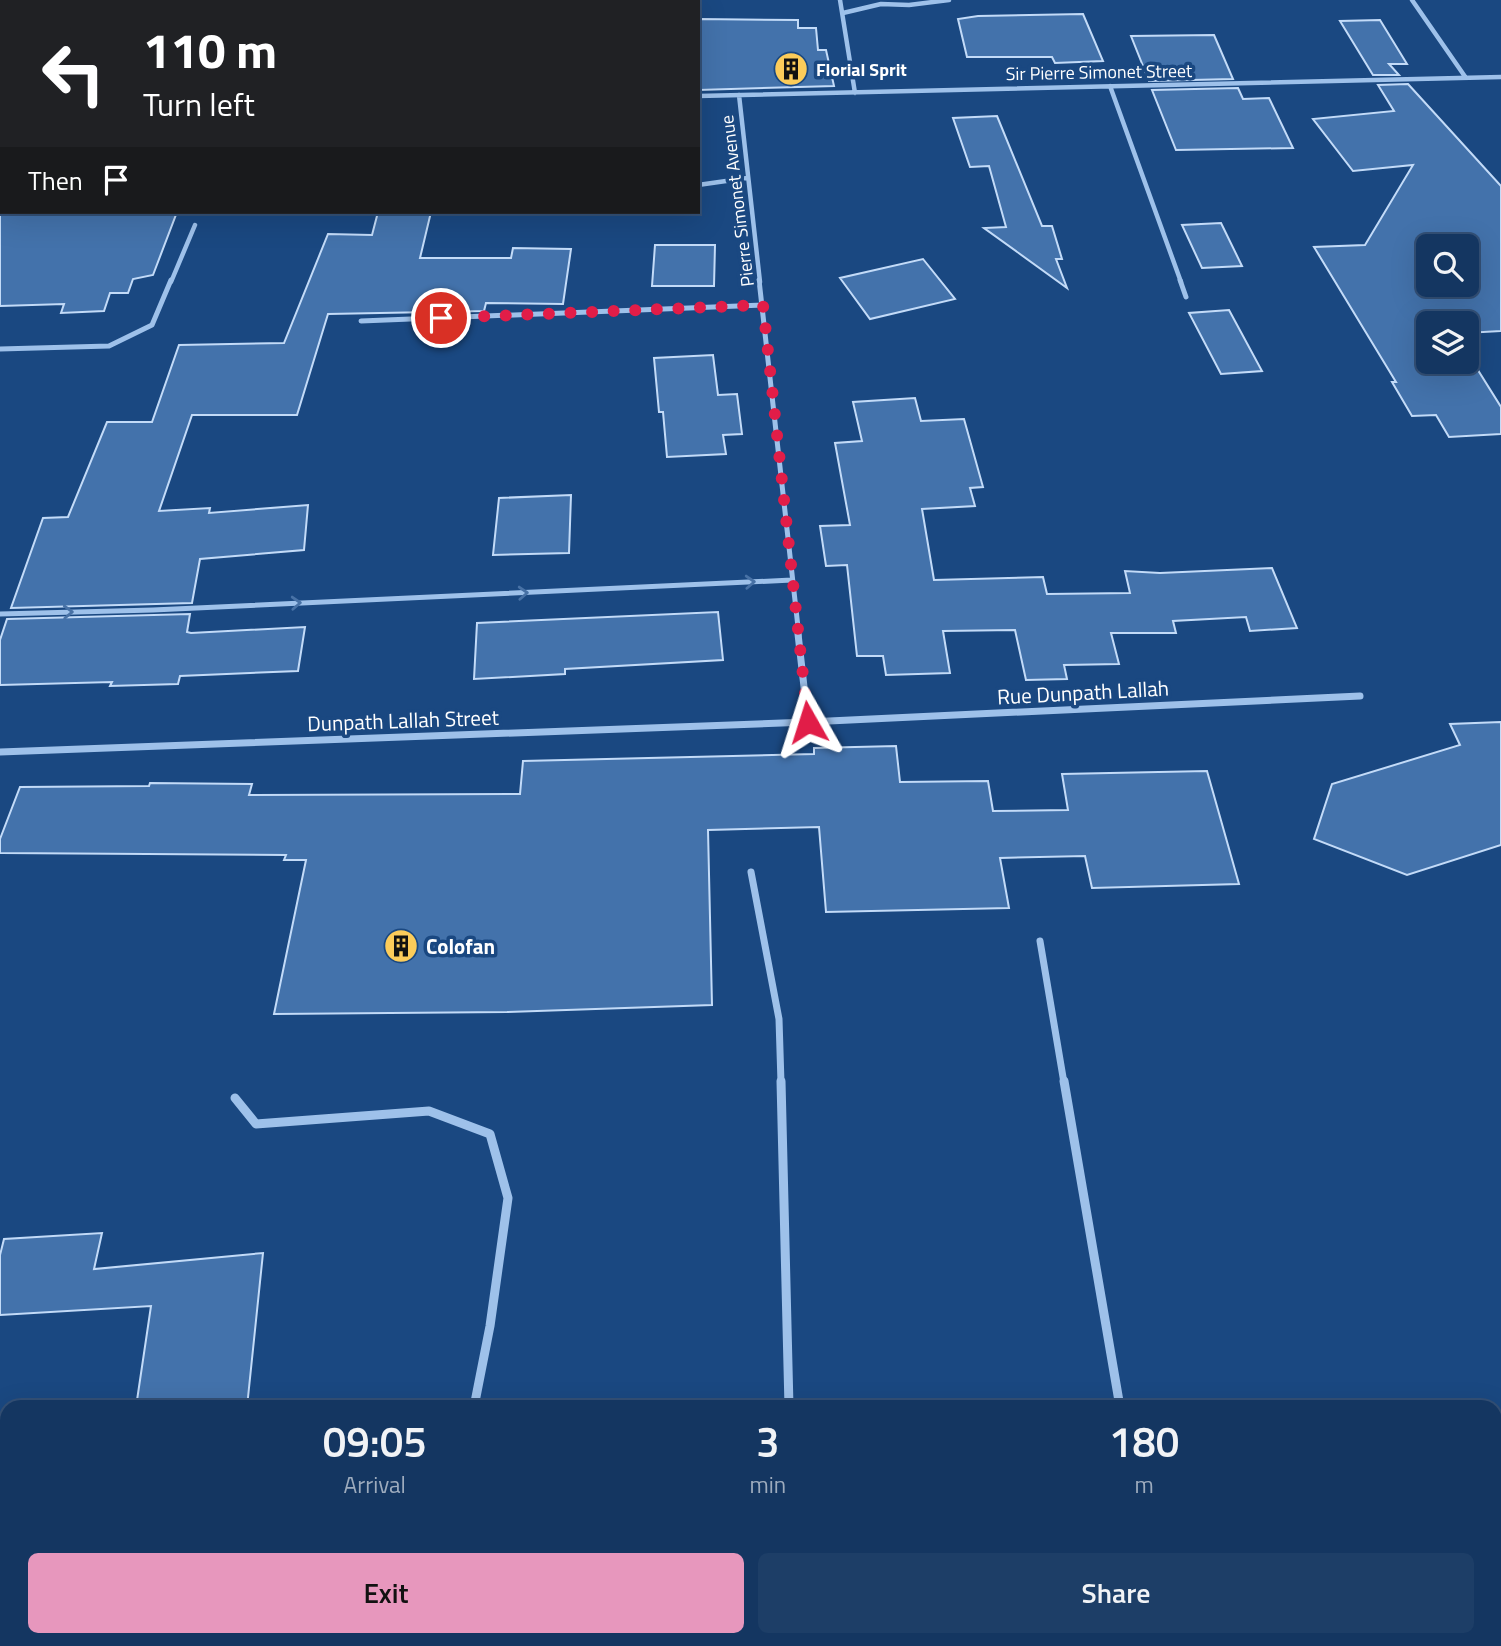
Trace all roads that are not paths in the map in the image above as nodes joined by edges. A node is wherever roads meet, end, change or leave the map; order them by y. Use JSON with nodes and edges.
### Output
{"nodes":[{"id":1,"x":840,"y":0,"type":"edge"},
{"id":2,"x":948,"y":0,"type":"edge"},
{"id":3,"x":1412,"y":0,"type":"edge"},
{"id":4,"x":843,"y":13,"type":"junction"},
{"id":5,"x":1501,"y":77,"type":"edge"},
{"id":6,"x":1466,"y":78,"type":"junction"},
{"id":7,"x":1494,"y":78,"type":"junction"},
{"id":8,"x":1501,"y":83,"type":"edge"},
{"id":9,"x":1110,"y":86,"type":"junction"},
{"id":10,"x":856,"y":93,"type":"junction"},
{"id":11,"x":739,"y":95,"type":"junction"},
{"id":12,"x":700,"y":96,"type":"edge"},
{"id":13,"x":747,"y":178,"type":"junction"},
{"id":14,"x":700,"y":185,"type":"edge"},
{"id":15,"x":195,"y":225,"type":"dead end"},
{"id":16,"x":1186,"y":297,"type":"dead end"},
{"id":17,"x":763,"y":305,"type":"junction"},
{"id":18,"x":361,"y":321,"type":"dead end"},
{"id":19,"x":0,"y":349,"type":"edge"},
{"id":20,"x":792,"y":580,"type":"junction"},
{"id":21,"x":0,"y":614,"type":"edge"},
{"id":22,"x":1360,"y":696,"type":"dead end"},
{"id":23,"x":808,"y":722,"type":"junction"},
{"id":24,"x":0,"y":752,"type":"edge"},
{"id":25,"x":751,"y":872,"type":"dead end"},
{"id":26,"x":1040,"y":941,"type":"dead end"},
{"id":27,"x":235,"y":1098,"type":"dead end"},
{"id":28,"x":475,"y":1400,"type":"edge"},
{"id":29,"x":789,"y":1400,"type":"edge"},
{"id":30,"x":1119,"y":1400,"type":"edge"}],
"edges":[{"from":1,"to":4,"type":"street"},
{"from":2,"to":4,"type":"street"},
{"from":3,"to":6,"type":"street"},
{"from":4,"to":10,"type":"street"},
{"from":5,"to":7,"type":"street","name":"Sir Pierre Simonet Street"},
{"from":6,"to":7,"type":"street","name":"Sir Pierre Simonet Street"},
{"from":6,"to":9,"type":"street","name":"Sir Pierre Simonet Street"},
{"from":7,"to":8,"type":"street"},
{"from":9,"to":10,"type":"street","name":"Sir Pierre Simonet Street"},
{"from":9,"to":16,"type":"street"},
{"from":10,"to":11,"type":"street","name":"Sir Pierre Simonet Street"},
{"from":11,"to":12,"type":"street","name":"Sir Pierre Simonet Street"},
{"from":11,"to":13,"type":"street","name":"Pierre Simonet Avenue"},
{"from":13,"to":14,"type":"street"},
{"from":13,"to":17,"type":"street","name":"Pierre Simonet Avenue"},
{"from":15,"to":19,"type":"street"},
{"from":17,"to":18,"type":"street"},
{"from":17,"to":20,"type":"street","name":"Pierre Simonet Avenue"},
{"from":21,"to":20,"type":"street","one_way":true},
{"from":20,"to":23,"type":"street","name":"Pierre Simonet Avenue"},
{"from":22,"to":23,"type":"street","name":"Rue Dunpath Lallah"},
{"from":23,"to":24,"type":"street","name":"Dunpath Lallah Street"},
{"from":25,"to":29,"type":"street"},
{"from":26,"to":30,"type":"street"},
{"from":27,"to":28,"type":"street"}]}
